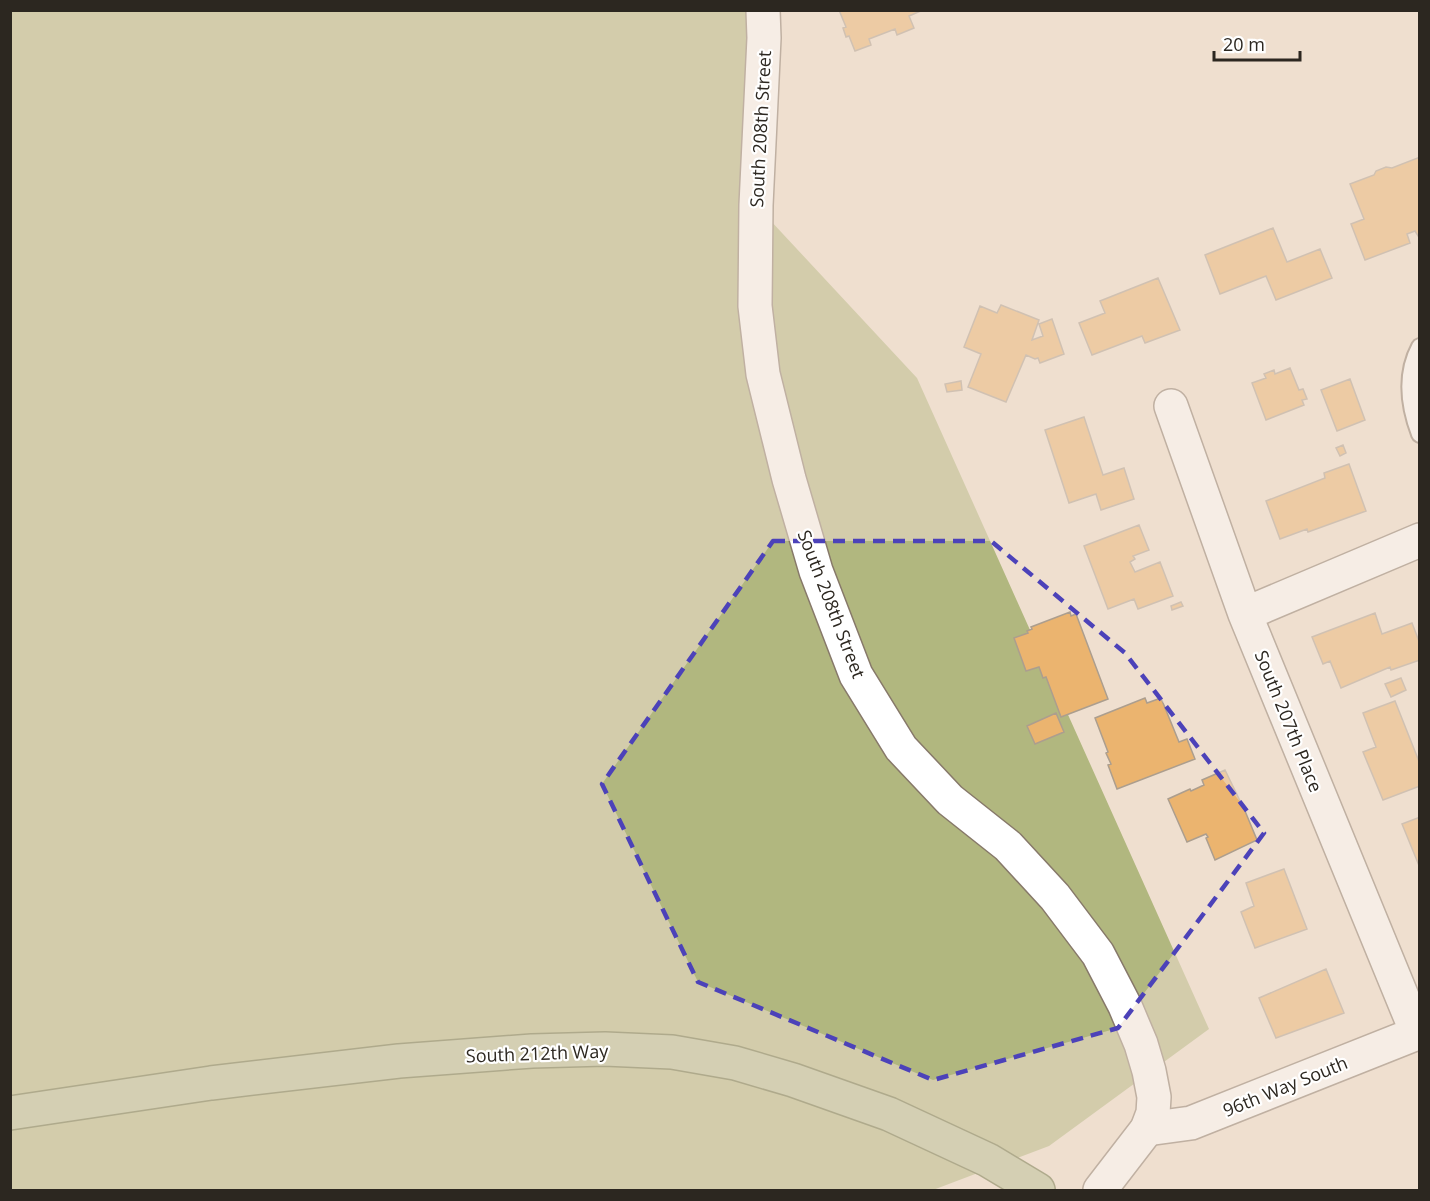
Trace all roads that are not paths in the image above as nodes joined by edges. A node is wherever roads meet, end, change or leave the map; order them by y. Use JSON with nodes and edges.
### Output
{"nodes":[{"id":1,"x":763,"y":10,"type":"edge"},
{"id":2,"x":1419,"y":347,"type":"edge"},
{"id":3,"x":1171,"y":406,"type":"dead end"},
{"id":4,"x":1419,"y":434,"type":"edge"},
{"id":5,"x":1419,"y":540,"type":"edge"},
{"id":6,"x":1245,"y":614,"type":"junction"},
{"id":7,"x":1418,"y":1033,"type":"edge"},
{"id":8,"x":10,"y":1113,"type":"edge"},
{"id":9,"x":1147,"y":1129,"type":"junction"},
{"id":10,"x":1038,"y":1191,"type":"edge"},
{"id":11,"x":1100,"y":1191,"type":"edge"}],
"edges":[{"from":1,"to":9,"type":"street","name":"South 208th Street"},
{"from":2,"to":4,"type":"lane"},
{"from":3,"to":6,"type":"street","name":"South 207th Place"},
{"from":5,"to":6,"type":"street"},
{"from":6,"to":7,"type":"street","name":"South 207th Place"},
{"from":7,"to":9,"type":"street","name":"96th Way South"},
{"from":8,"to":10,"type":"main road","name":"South 212th Way"},
{"from":9,"to":11,"type":"street","name":"South 208th Street"}]}
